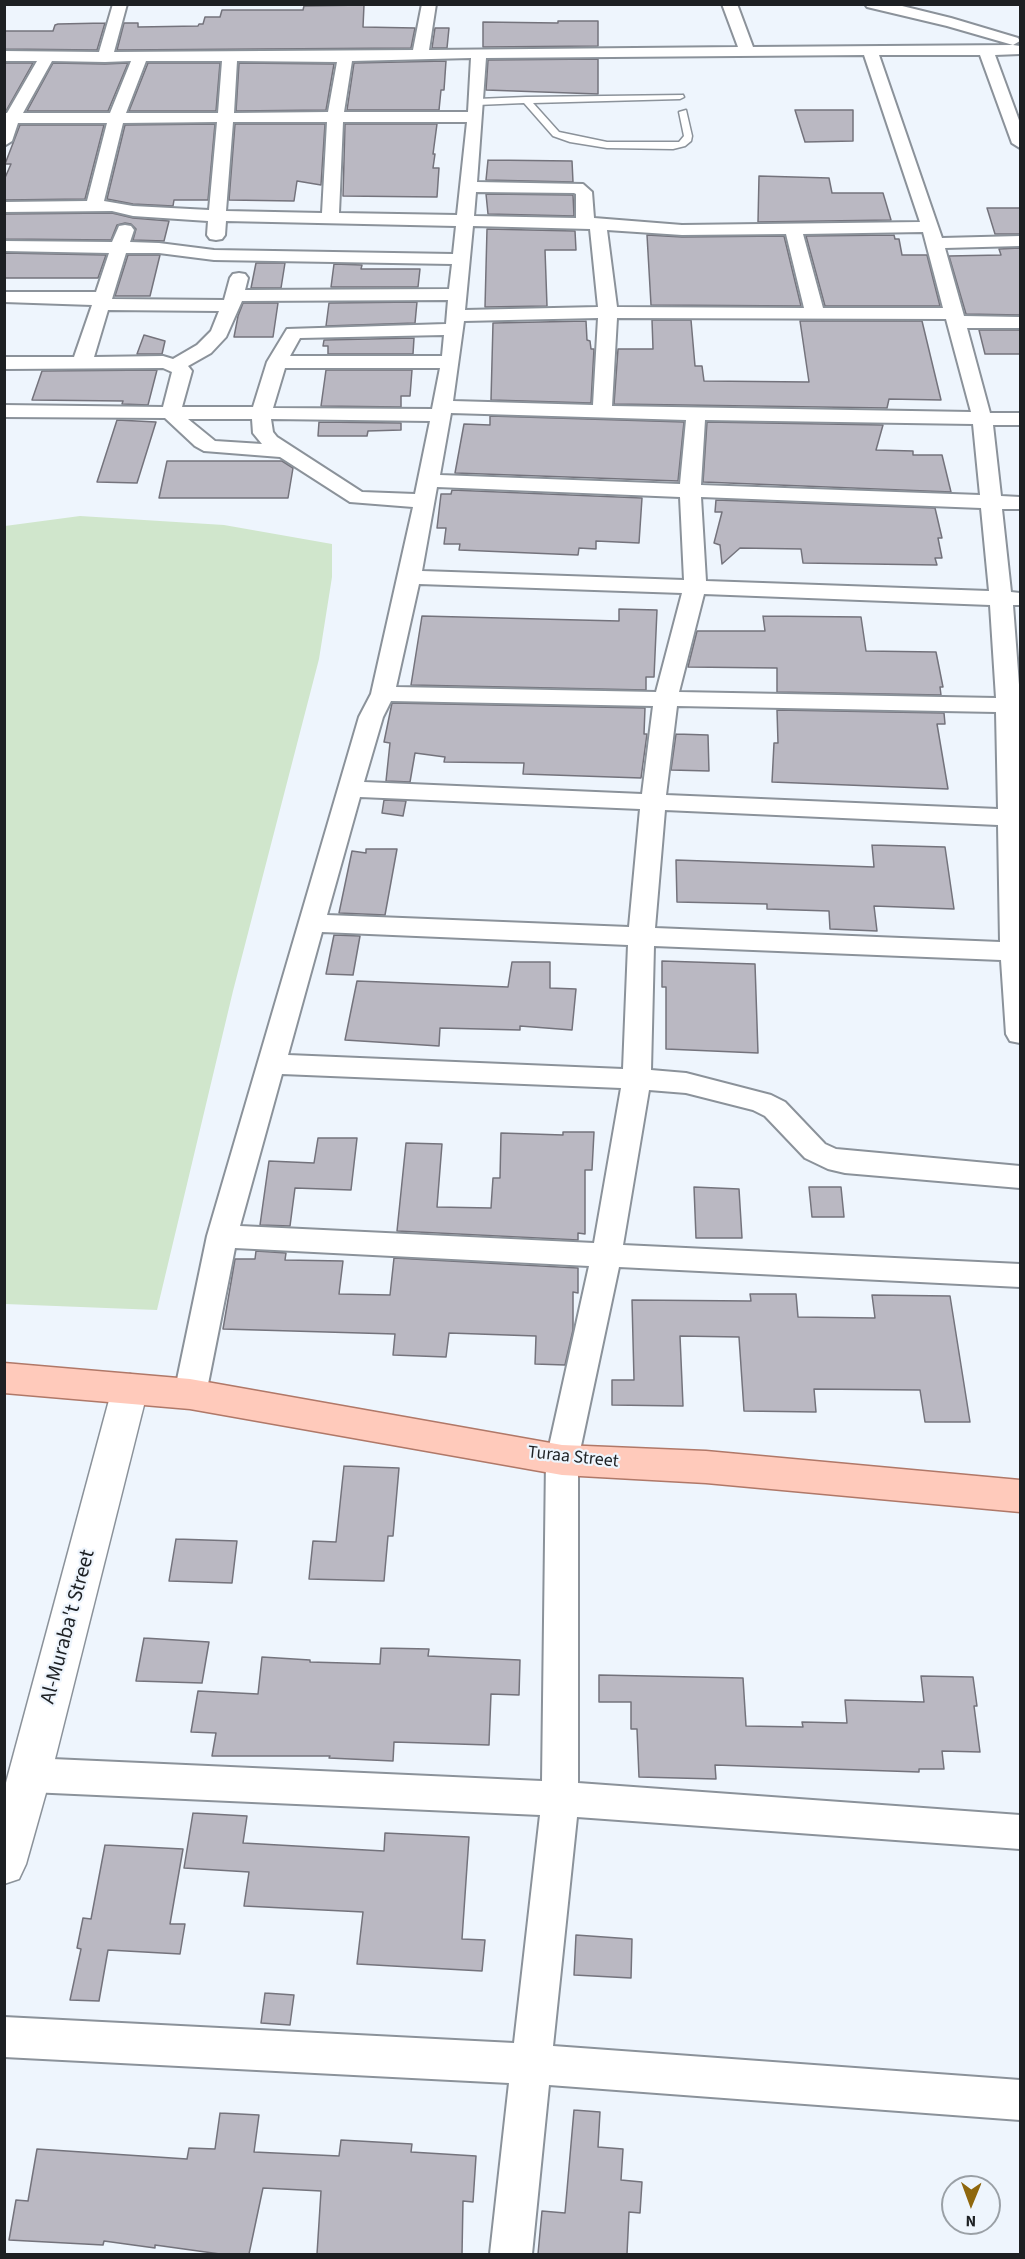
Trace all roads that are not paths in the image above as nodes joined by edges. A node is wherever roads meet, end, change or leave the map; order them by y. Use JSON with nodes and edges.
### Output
{"nodes":[{"id":1,"x":120,"y":4,"type":"edge"},
{"id":2,"x":429,"y":4,"type":"edge"},
{"id":3,"x":729,"y":4,"type":"edge"},
{"id":4,"x":872,"y":4,"type":"edge"},
{"id":5,"x":960,"y":4,"type":"edge"},
{"id":6,"x":951,"y":22,"type":"junction"},
{"id":7,"x":1020,"y":43,"type":"edge"},
{"id":8,"x":985,"y":49,"type":"junction"},
{"id":9,"x":1020,"y":50,"type":"edge"},
{"id":10,"x":870,"y":51,"type":"junction"},
{"id":11,"x":747,"y":52,"type":"junction"},
{"id":12,"x":479,"y":53,"type":"junction"},
{"id":13,"x":420,"y":55,"type":"junction"},
{"id":14,"x":4,"y":56,"type":"edge"},
{"id":15,"x":47,"y":56,"type":"junction"},
{"id":16,"x":230,"y":56,"type":"junction"},
{"id":17,"x":105,"y":57,"type":"junction"},
{"id":18,"x":140,"y":57,"type":"junction"},
{"id":19,"x":345,"y":57,"type":"junction"},
{"id":20,"x":680,"y":97,"type":"dead end"},
{"id":21,"x":526,"y":100,"type":"junction"},
{"id":22,"x":476,"y":110,"type":"junction"},
{"id":23,"x":1014,"y":110,"type":"edge"},
{"id":24,"x":683,"y":112,"type":"dead end"},
{"id":25,"x":8,"y":118,"type":"edge"},
{"id":26,"x":116,"y":118,"type":"junction"},
{"id":27,"x":225,"y":118,"type":"junction"},
{"id":28,"x":335,"y":118,"type":"junction"},
{"id":29,"x":4,"y":141,"type":"edge"},
{"id":30,"x":1020,"y":143,"type":"edge"},
{"id":31,"x":467,"y":187,"type":"junction"},
{"id":32,"x":94,"y":206,"type":"junction"},
{"id":33,"x":4,"y":207,"type":"edge"},
{"id":34,"x":133,"y":211,"type":"junction"},
{"id":35,"x":217,"y":216,"type":"junction"},
{"id":36,"x":330,"y":218,"type":"junction"},
{"id":37,"x":465,"y":219,"type":"junction"},
{"id":38,"x":592,"y":223,"type":"junction"},
{"id":39,"x":793,"y":229,"type":"junction"},
{"id":40,"x":932,"y":235,"type":"junction"},
{"id":41,"x":1020,"y":241,"type":"edge"},
{"id":42,"x":4,"y":246,"type":"edge"},
{"id":43,"x":118,"y":247,"type":"junction"},
{"id":44,"x":214,"y":255,"type":"junction"},
{"id":45,"x":244,"y":256,"type":"junction"},
{"id":46,"x":462,"y":259,"type":"junction"},
{"id":47,"x":4,"y":297,"type":"edge"},
{"id":48,"x":101,"y":301,"type":"junction"},
{"id":49,"x":233,"y":301,"type":"junction"},
{"id":50,"x":608,"y":312,"type":"junction"},
{"id":51,"x":456,"y":313,"type":"junction"},
{"id":52,"x":815,"y":314,"type":"junction"},
{"id":53,"x":955,"y":318,"type":"junction"},
{"id":54,"x":1020,"y":322,"type":"edge"},
{"id":55,"x":277,"y":362,"type":"junction"},
{"id":56,"x":451,"y":362,"type":"junction"},
{"id":57,"x":4,"y":363,"type":"edge"},
{"id":58,"x":82,"y":363,"type":"junction"},
{"id":59,"x":176,"y":365,"type":"junction"},
{"id":60,"x":4,"y":411,"type":"edge"},
{"id":61,"x":442,"y":411,"type":"junction"},
{"id":62,"x":602,"y":411,"type":"junction"},
{"id":63,"x":171,"y":413,"type":"junction"},
{"id":64,"x":261,"y":414,"type":"junction"},
{"id":65,"x":696,"y":414,"type":"junction"},
{"id":66,"x":982,"y":418,"type":"junction"},
{"id":67,"x":1020,"y":418,"type":"edge"},
{"id":68,"x":285,"y":451,"type":"junction"},
{"id":69,"x":426,"y":491,"type":"junction"},
{"id":70,"x":690,"y":492,"type":"junction"},
{"id":71,"x":990,"y":502,"type":"junction"},
{"id":72,"x":1020,"y":503,"type":"edge"},
{"id":73,"x":410,"y":577,"type":"junction"},
{"id":74,"x":695,"y":586,"type":"junction"},
{"id":75,"x":1011,"y":598,"type":"edge"},
{"id":76,"x":383,"y":694,"type":"junction"},
{"id":77,"x":666,"y":697,"type":"junction"},
{"id":78,"x":1014,"y":705,"type":"edge"},
{"id":79,"x":351,"y":789,"type":"junction"},
{"id":80,"x":653,"y":803,"type":"junction"},
{"id":81,"x":1015,"y":818,"type":"edge"},
{"id":82,"x":312,"y":923,"type":"junction"},
{"id":83,"x":641,"y":936,"type":"junction"},
{"id":84,"x":1017,"y":952,"type":"edge"},
{"id":85,"x":1020,"y":1034,"type":"edge"},
{"id":86,"x":271,"y":1064,"type":"junction"},
{"id":87,"x":637,"y":1079,"type":"junction"},
{"id":88,"x":1020,"y":1178,"type":"edge"},
{"id":89,"x":222,"y":1236,"type":"junction"},
{"id":90,"x":607,"y":1254,"type":"junction"},
{"id":91,"x":1020,"y":1276,"type":"edge"},
{"id":92,"x":4,"y":1378,"type":"edge"},
{"id":93,"x":130,"y":1389,"type":"junction"},
{"id":94,"x":190,"y":1394,"type":"junction"},
{"id":95,"x":562,"y":1460,"type":"junction"},
{"id":96,"x":1020,"y":1496,"type":"edge"},
{"id":97,"x":30,"y":1775,"type":"junction"},
{"id":98,"x":560,"y":1799,"type":"junction"},
{"id":99,"x":1020,"y":1832,"type":"edge"},
{"id":100,"x":4,"y":1864,"type":"edge"},
{"id":101,"x":4,"y":2037,"type":"edge"},
{"id":102,"x":530,"y":2064,"type":"junction"},
{"id":103,"x":1020,"y":2100,"type":"edge"},
{"id":104,"x":511,"y":2254,"type":"edge"}],
"edges":[{"from":1,"to":17,"type":"street"},
{"from":2,"to":13,"type":"street"},
{"from":3,"to":11,"type":"street"},
{"from":4,"to":6,"type":"street"},
{"from":5,"to":6,"type":"street"},
{"from":6,"to":7,"type":"street"},
{"from":8,"to":9,"type":"street"},
{"from":8,"to":10,"type":"street"},
{"from":8,"to":23,"type":"street"},
{"from":10,"to":11,"type":"street"},
{"from":10,"to":40,"type":"street"},
{"from":11,"to":12,"type":"street"},
{"from":12,"to":13,"type":"street"},
{"from":12,"to":22,"type":"street"},
{"from":13,"to":19,"type":"street"},
{"from":14,"to":15,"type":"street"},
{"from":15,"to":17,"type":"street"},
{"from":15,"to":25,"type":"street"},
{"from":16,"to":18,"type":"street"},
{"from":16,"to":19,"type":"street"},
{"from":16,"to":27,"type":"street"},
{"from":17,"to":18,"type":"street"},
{"from":18,"to":26,"type":"street"},
{"from":19,"to":28,"type":"street"},
{"from":20,"to":21,"type":"lane"},
{"from":21,"to":22,"type":"lane"},
{"from":21,"to":24,"type":"lane"},
{"from":22,"to":28,"type":"street"},
{"from":22,"to":31,"type":"street"},
{"from":23,"to":30,"type":"street"},
{"from":25,"to":26,"type":"street"},
{"from":25,"to":29,"type":"street"},
{"from":26,"to":27,"type":"street"},
{"from":26,"to":32,"type":"street"},
{"from":27,"to":28,"type":"street"},
{"from":27,"to":35,"type":"street"},
{"from":28,"to":36,"type":"street"},
{"from":31,"to":37,"type":"street"},
{"from":31,"to":38,"type":"street"},
{"from":32,"to":33,"type":"street"},
{"from":32,"to":34,"type":"street"},
{"from":34,"to":35,"type":"street"},
{"from":34,"to":43,"type":"street"},
{"from":35,"to":36,"type":"street"},
{"from":35,"to":44,"type":"street"},
{"from":36,"to":37,"type":"street"},
{"from":37,"to":38,"type":"street"},
{"from":37,"to":46,"type":"street"},
{"from":38,"to":39,"type":"street"},
{"from":38,"to":50,"type":"street"},
{"from":39,"to":40,"type":"street"},
{"from":39,"to":52,"type":"street"},
{"from":40,"to":41,"type":"street"},
{"from":40,"to":53,"type":"street"},
{"from":42,"to":43,"type":"street"},
{"from":43,"to":44,"type":"street"},
{"from":43,"to":48,"type":"street"},
{"from":44,"to":45,"type":"street"},
{"from":45,"to":46,"type":"street"},
{"from":45,"to":49,"type":"street"},
{"from":46,"to":51,"type":"street"},
{"from":47,"to":48,"type":"street"},
{"from":48,"to":49,"type":"street"},
{"from":48,"to":58,"type":"street"},
{"from":49,"to":51,"type":"street"},
{"from":49,"to":59,"type":"street"},
{"from":50,"to":51,"type":"street"},
{"from":50,"to":52,"type":"street"},
{"from":50,"to":62,"type":"street"},
{"from":51,"to":55,"type":"street"},
{"from":51,"to":56,"type":"street"},
{"from":52,"to":53,"type":"street"},
{"from":53,"to":54,"type":"street"},
{"from":53,"to":66,"type":"street"},
{"from":55,"to":56,"type":"street"},
{"from":55,"to":64,"type":"street"},
{"from":56,"to":61,"type":"street"},
{"from":57,"to":58,"type":"street"},
{"from":58,"to":59,"type":"street"},
{"from":59,"to":63,"type":"street"},
{"from":60,"to":63,"type":"street"},
{"from":61,"to":62,"type":"street"},
{"from":61,"to":64,"type":"street"},
{"from":61,"to":69,"type":"street"},
{"from":62,"to":65,"type":"street"},
{"from":63,"to":64,"type":"street"},
{"from":63,"to":68,"type":"street"},
{"from":64,"to":68,"type":"street"},
{"from":65,"to":66,"type":"street"},
{"from":65,"to":70,"type":"street"},
{"from":66,"to":67,"type":"street"},
{"from":66,"to":71,"type":"street"},
{"from":68,"to":69,"type":"street"},
{"from":69,"to":70,"type":"street"},
{"from":69,"to":73,"type":"street"},
{"from":70,"to":71,"type":"street"},
{"from":70,"to":74,"type":"street"},
{"from":71,"to":72,"type":"street"},
{"from":71,"to":75,"type":"street"},
{"from":73,"to":74,"type":"street"},
{"from":73,"to":76,"type":"street"},
{"from":74,"to":75,"type":"street"},
{"from":74,"to":77,"type":"street"},
{"from":75,"to":78,"type":"street"},
{"from":76,"to":77,"type":"street"},
{"from":76,"to":79,"type":"street"},
{"from":77,"to":78,"type":"street"},
{"from":77,"to":80,"type":"street"},
{"from":78,"to":81,"type":"street"},
{"from":79,"to":80,"type":"street"},
{"from":79,"to":82,"type":"street"},
{"from":80,"to":81,"type":"street"},
{"from":80,"to":83,"type":"street"},
{"from":81,"to":84,"type":"street"},
{"from":82,"to":83,"type":"street"},
{"from":82,"to":86,"type":"street"},
{"from":83,"to":84,"type":"street"},
{"from":83,"to":87,"type":"street"},
{"from":84,"to":85,"type":"street"},
{"from":86,"to":87,"type":"street"},
{"from":86,"to":89,"type":"street"},
{"from":87,"to":88,"type":"street"},
{"from":87,"to":90,"type":"street"},
{"from":89,"to":90,"type":"street"},
{"from":89,"to":94,"type":"street"},
{"from":90,"to":91,"type":"street"},
{"from":90,"to":95,"type":"street"},
{"from":92,"to":93,"type":"main road","name":"Turaa Street"},
{"from":93,"to":94,"type":"main road","name":"Turaa Street"},
{"from":93,"to":97,"type":"street","name":"Al-Muraba't Street"},
{"from":94,"to":95,"type":"main road","name":"Turaa Street"},
{"from":95,"to":96,"type":"main road","name":"Turaa Street"},
{"from":95,"to":98,"type":"street"},
{"from":97,"to":98,"type":"street"},
{"from":97,"to":100,"type":"street","name":"Al-Muraba't Street"},
{"from":98,"to":99,"type":"street"},
{"from":98,"to":102,"type":"street"},
{"from":101,"to":102,"type":"street"},
{"from":102,"to":103,"type":"street"},
{"from":102,"to":104,"type":"street"}]}
